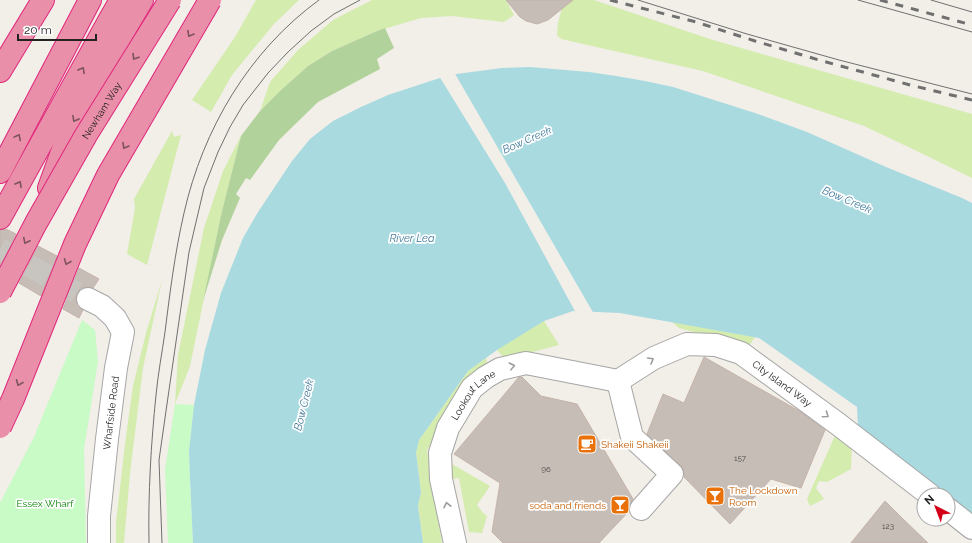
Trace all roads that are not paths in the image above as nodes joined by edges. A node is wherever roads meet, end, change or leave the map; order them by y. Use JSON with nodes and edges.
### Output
{"nodes":[{"id":1,"x":43,"y":0,"type":"edge"},
{"id":2,"x":90,"y":0,"type":"edge"},
{"id":3,"x":121,"y":0,"type":"edge"},
{"id":4,"x":142,"y":0,"type":"edge"},
{"id":5,"x":170,"y":0,"type":"edge"},
{"id":6,"x":210,"y":0,"type":"edge"},
{"id":7,"x":0,"y":71,"type":"edge"},
{"id":8,"x":0,"y":172,"type":"edge"},
{"id":9,"x":0,"y":218,"type":"edge"},
{"id":10,"x":36,"y":223,"type":"junction"},
{"id":11,"x":0,"y":292,"type":"edge"},
{"id":12,"x":88,"y":299,"type":"tunnel mouth"},
{"id":13,"x":618,"y":381,"type":"junction"},
{"id":14,"x":0,"y":427,"type":"edge"},
{"id":15,"x":920,"y":487,"type":"edge"},
{"id":16,"x":641,"y":509,"type":"dead end"},
{"id":17,"x":956,"y":515,"type":"edge"},
{"id":18,"x":972,"y":528,"type":"edge"},
{"id":19,"x":99,"y":543,"type":"edge"},
{"id":20,"x":455,"y":543,"type":"edge"}],
"edges":[{"from":1,"to":7,"type":"highway"},
{"from":8,"to":2,"type":"highway","one_way":true},
{"from":9,"to":3,"type":"highway","one_way":true},
{"from":4,"to":10,"type":"highway","name":"Newham Way","one_way":true,"bridge":true},
{"from":5,"to":10,"type":"highway","name":"Newham Way","one_way":true,"bridge":true},
{"from":6,"to":14,"type":"highway","one_way":true,"bridge":true},
{"from":10,"to":11,"type":"highway","name":"Newham Way","one_way":true,"bridge":true},
{"from":12,"to":19,"type":"street","name":"Wharfside Road"},
{"from":13,"to":15,"type":"street","name":"City Island Way","one_way":true},
{"from":13,"to":16,"type":"street"},
{"from":20,"to":13,"type":"street","name":"Lookout Lane","one_way":true},
{"from":17,"to":18,"type":"street"}]}
